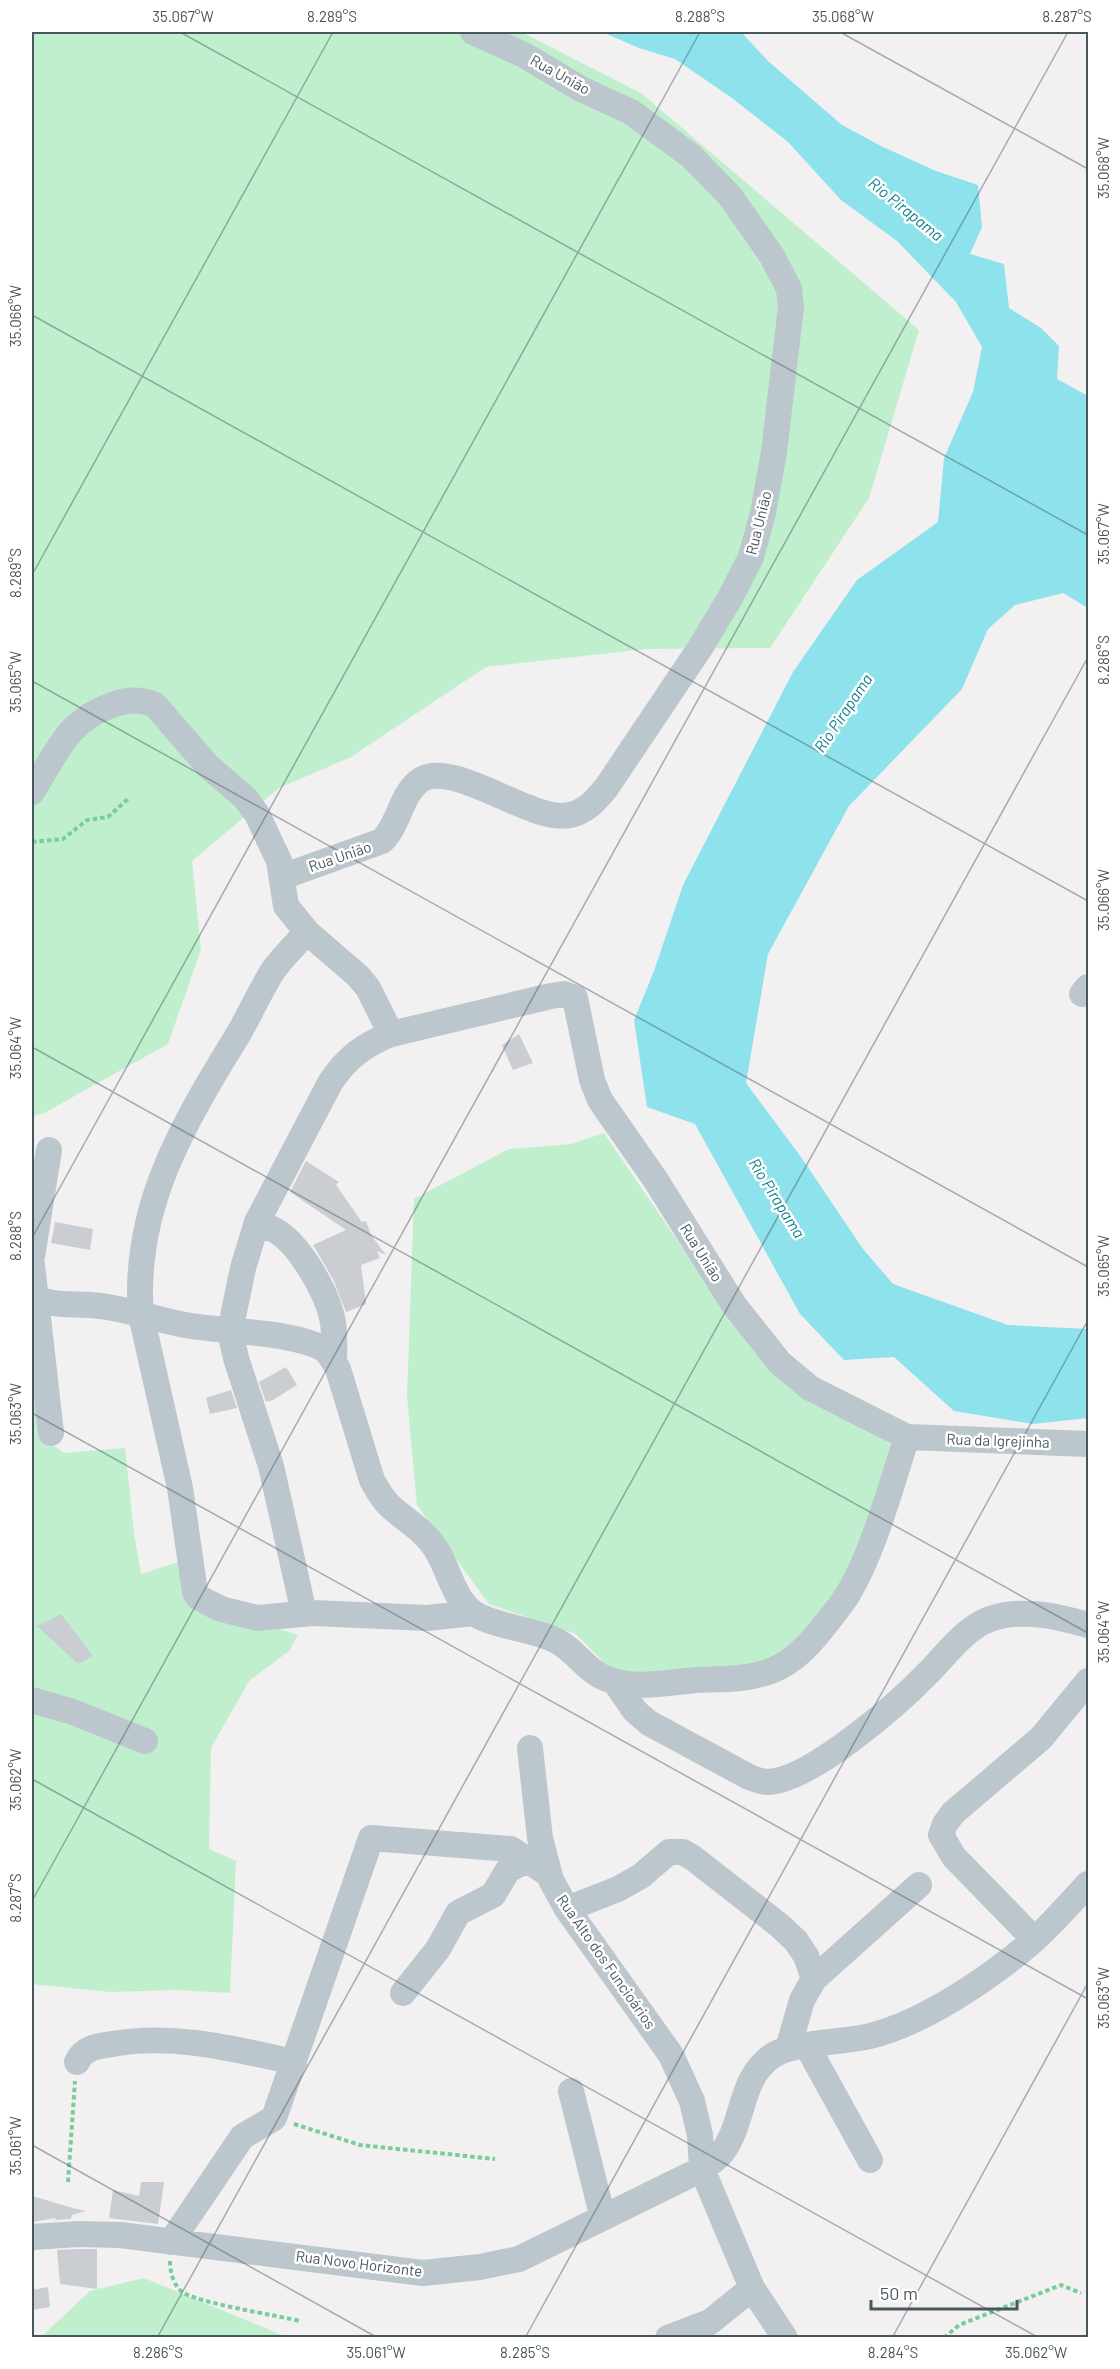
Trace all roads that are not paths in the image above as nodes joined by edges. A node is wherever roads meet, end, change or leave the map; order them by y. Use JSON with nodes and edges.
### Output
{"nodes":[{"id":1,"x":473,"y":32,"type":"edge"},
{"id":2,"x":32,"y":792,"type":"edge"},
{"id":3,"x":282,"y":877,"type":"junction"},
{"id":4,"x":307,"y":932,"type":"junction"},
{"id":5,"x":391,"y":1034,"type":"junction"},
{"id":6,"x":49,"y":1150,"type":"dead end"},
{"id":7,"x":257,"y":1222,"type":"junction"},
{"id":8,"x":32,"y":1257,"type":"edge"},
{"id":9,"x":32,"y":1266,"type":"edge"},
{"id":10,"x":34,"y":1298,"type":"edge"},
{"id":11,"x":141,"y":1315,"type":"junction"},
{"id":12,"x":230,"y":1331,"type":"junction"},
{"id":13,"x":334,"y":1361,"type":"junction"},
{"id":14,"x":51,"y":1433,"type":"dead end"},
{"id":15,"x":907,"y":1437,"type":"junction"},
{"id":16,"x":1089,"y":1443,"type":"edge"},
{"id":17,"x":304,"y":1613,"type":"junction"},
{"id":18,"x":473,"y":1613,"type":"junction"},
{"id":19,"x":1089,"y":1625,"type":"edge"},
{"id":20,"x":1089,"y":1681,"type":"edge"},
{"id":21,"x":615,"y":1682,"type":"junction"},
{"id":22,"x":32,"y":1700,"type":"edge"},
{"id":23,"x":145,"y":1741,"type":"dead end"},
{"id":24,"x":530,"y":1748,"type":"dead end"},
{"id":25,"x":537,"y":1867,"type":"junction"},
{"id":26,"x":1089,"y":1884,"type":"edge"},
{"id":27,"x":919,"y":1885,"type":"dead end"},
{"id":28,"x":567,"y":1908,"type":"junction"},
{"id":29,"x":1034,"y":1940,"type":"junction"},
{"id":30,"x":814,"y":1979,"type":"junction"},
{"id":31,"x":403,"y":1993,"type":"dead end"},
{"id":32,"x":798,"y":2048,"type":"junction"},
{"id":33,"x":77,"y":2062,"type":"road end"},
{"id":34,"x":294,"y":2062,"type":"junction"},
{"id":35,"x":571,"y":2091,"type":"dead end"},
{"id":36,"x":870,"y":2160,"type":"dead end"},
{"id":37,"x":702,"y":2169,"type":"junction"},
{"id":38,"x":603,"y":2218,"type":"junction"},
{"id":39,"x":32,"y":2237,"type":"edge"},
{"id":40,"x":171,"y":2242,"type":"junction"},
{"id":41,"x":753,"y":2288,"type":"junction"},
{"id":42,"x":668,"y":2337,"type":"edge"},
{"id":43,"x":785,"y":2337,"type":"edge"}],
"edges":[{"from":1,"to":3,"type":"street","name":"Rua União"},
{"from":2,"to":3,"type":"street"},
{"from":3,"to":4,"type":"street"},
{"from":4,"to":5,"type":"street"},
{"from":4,"to":11,"type":"street"},
{"from":5,"to":7,"type":"street"},
{"from":5,"to":15,"type":"street","name":"Rua União"},
{"from":6,"to":8,"type":"street"},
{"from":7,"to":12,"type":"street"},
{"from":7,"to":13,"type":"street"},
{"from":9,"to":10,"type":"street"},
{"from":10,"to":11,"type":"street"},
{"from":10,"to":14,"type":"street"},
{"from":11,"to":12,"type":"street"},
{"from":11,"to":17,"type":"street"},
{"from":12,"to":13,"type":"street"},
{"from":12,"to":17,"type":"street"},
{"from":13,"to":18,"type":"street"},
{"from":15,"to":16,"type":"street","name":"Rua da Igrejinha"},
{"from":15,"to":21,"type":"street"},
{"from":17,"to":18,"type":"street"},
{"from":18,"to":21,"type":"street"},
{"from":19,"to":21,"type":"street"},
{"from":20,"to":29,"type":"street"},
{"from":22,"to":23,"type":"street"},
{"from":24,"to":25,"type":"street","name":"Rua Alto dos Funcioários"},
{"from":25,"to":28,"type":"street","name":"Rua Alto dos Funcioários"},
{"from":25,"to":31,"type":"street"},
{"from":25,"to":34,"type":"street"},
{"from":26,"to":29,"type":"street"},
{"from":27,"to":30,"type":"street"},
{"from":28,"to":30,"type":"street"},
{"from":28,"to":37,"type":"street","name":"Rua Alto dos Funcioários"},
{"from":29,"to":32,"type":"street"},
{"from":30,"to":32,"type":"street"},
{"from":32,"to":36,"type":"street"},
{"from":32,"to":37,"type":"street","name":"Rua Novo Horizonte"},
{"from":33,"to":34,"type":"street"},
{"from":34,"to":40,"type":"street"},
{"from":35,"to":38,"type":"street"},
{"from":37,"to":38,"type":"street","name":"Rua Novo Horizonte"},
{"from":37,"to":41,"type":"street","name":"Rua Alto dos Funcioários"},
{"from":38,"to":40,"type":"street","name":"Rua Novo Horizonte"},
{"from":39,"to":40,"type":"street","name":"Rua Novo Horizonte"},
{"from":41,"to":42,"type":"street"},
{"from":41,"to":43,"type":"street","name":"Rua Alto dos Funcioários"}]}
